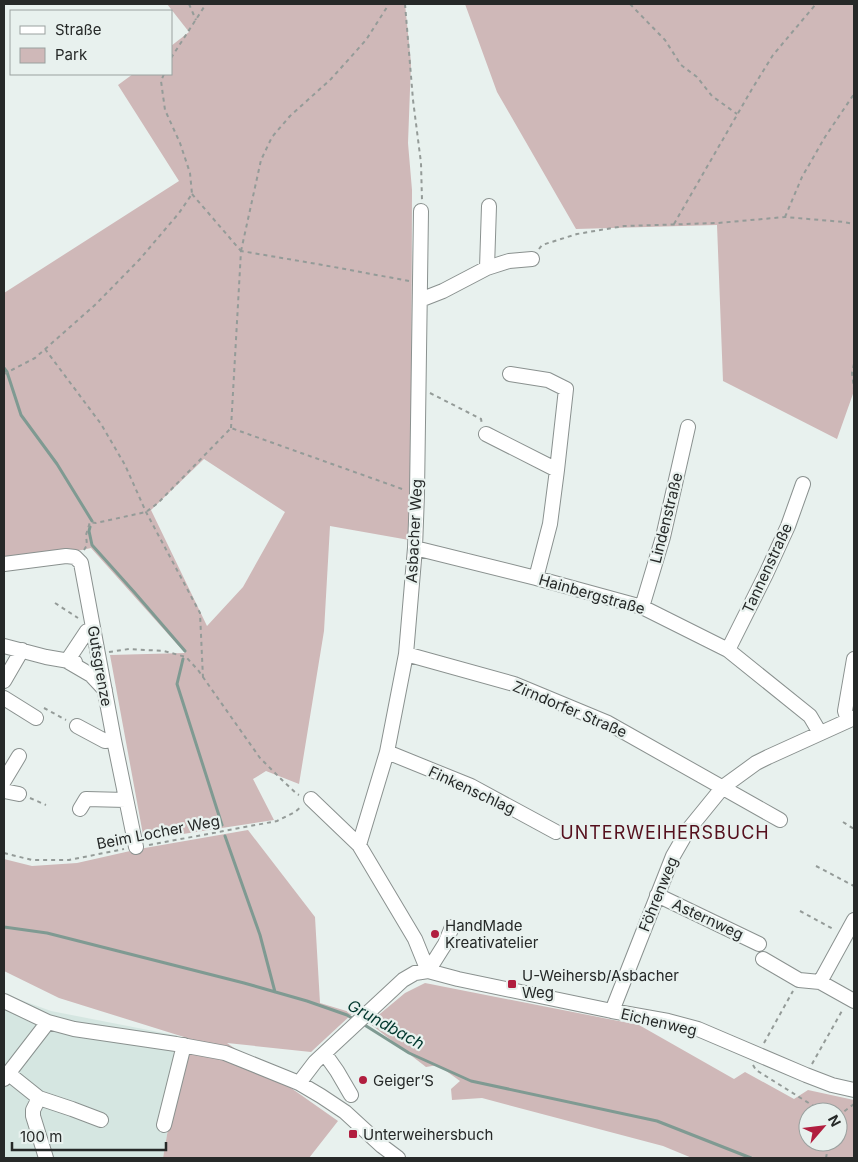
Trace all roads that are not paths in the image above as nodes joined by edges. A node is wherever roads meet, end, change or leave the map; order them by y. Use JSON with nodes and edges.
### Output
{"nodes":[{"id":1,"x":489,"y":206,"type":"dead end"},
{"id":2,"x":421,"y":211,"type":"road end"},
{"id":3,"x":532,"y":259,"type":"road end"},
{"id":4,"x":487,"y":268,"type":"junction"},
{"id":5,"x":420,"y":300,"type":"junction"},
{"id":6,"x":510,"y":374,"type":"dead end"},
{"id":7,"x":688,"y":427,"type":"dead end"},
{"id":8,"x":486,"y":434,"type":"road end"},
{"id":9,"x":557,"y":470,"type":"junction"},
{"id":10,"x":803,"y":484,"type":"dead end"},
{"id":11,"x":415,"y":548,"type":"junction"},
{"id":12,"x":4,"y":564,"type":"edge"},
{"id":13,"x":536,"y":578,"type":"junction"},
{"id":14,"x":642,"y":607,"type":"junction"},
{"id":15,"x":90,"y":629,"type":"junction"},
{"id":16,"x":4,"y":646,"type":"edge"},
{"id":17,"x":22,"y":650,"type":"junction"},
{"id":18,"x":728,"y":650,"type":"junction"},
{"id":19,"x":406,"y":654,"type":"junction"},
{"id":20,"x":854,"y":659,"type":"edge"},
{"id":21,"x":67,"y":661,"type":"junction"},
{"id":22,"x":83,"y":663,"type":"dead end"},
{"id":23,"x":4,"y":681,"type":"edge"},
{"id":24,"x":105,"y":690,"type":"junction"},
{"id":25,"x":4,"y":698,"type":"edge"},
{"id":26,"x":36,"y":718,"type":"road end"},
{"id":27,"x":851,"y":719,"type":"edge"},
{"id":28,"x":77,"y":726,"type":"road end"},
{"id":29,"x":820,"y":733,"type":"junction"},
{"id":30,"x":114,"y":740,"type":"junction"},
{"id":31,"x":387,"y":752,"type":"junction"},
{"id":32,"x":19,"y":756,"type":"dead end"},
{"id":33,"x":4,"y":781,"type":"edge"},
{"id":34,"x":723,"y":787,"type":"junction"},
{"id":35,"x":4,"y":791,"type":"edge"},
{"id":36,"x":19,"y":794,"type":"road end"},
{"id":37,"x":311,"y":799,"type":"road end"},
{"id":38,"x":126,"y":800,"type":"junction"},
{"id":39,"x":80,"y":809,"type":"dead end"},
{"id":40,"x":780,"y":820,"type":"dead end"},
{"id":41,"x":556,"y":832,"type":"dead end"},
{"id":42,"x":359,"y":845,"type":"junction"},
{"id":43,"x":136,"y":847,"type":"road end"},
{"id":44,"x":657,"y":895,"type":"junction"},
{"id":45,"x":854,"y":920,"type":"edge"},
{"id":46,"x":452,"y":927,"type":"dead end"},
{"id":47,"x":759,"y":944,"type":"dead end"},
{"id":48,"x":764,"y":958,"type":"dead end"},
{"id":49,"x":428,"y":971,"type":"junction"},
{"id":50,"x":820,"y":982,"type":"junction"},
{"id":51,"x":852,"y":1000,"type":"edge"},
{"id":52,"x":4,"y":1001,"type":"edge"},
{"id":53,"x":612,"y":1011,"type":"junction"},
{"id":54,"x":48,"y":1022,"type":"junction"},
{"id":55,"x":184,"y":1045,"type":"junction"},
{"id":56,"x":325,"y":1054,"type":"junction"},
{"id":57,"x":6,"y":1077,"type":"edge"},
{"id":58,"x":299,"y":1083,"type":"junction"},
{"id":59,"x":854,"y":1090,"type":"edge"},
{"id":60,"x":351,"y":1095,"type":"dead end"},
{"id":61,"x":39,"y":1098,"type":"junction"},
{"id":62,"x":101,"y":1120,"type":"dead end"},
{"id":63,"x":164,"y":1125,"type":"dead end"},
{"id":64,"x":46,"y":1158,"type":"edge"},
{"id":65,"x":398,"y":1158,"type":"edge"}],
"edges":[{"from":1,"to":4,"type":"street"},
{"from":2,"to":5,"type":"street","name":"Asbacher Weg"},
{"from":3,"to":4,"type":"street"},
{"from":4,"to":5,"type":"street"},
{"from":5,"to":11,"type":"street","name":"Asbacher Weg"},
{"from":6,"to":9,"type":"street"},
{"from":7,"to":14,"type":"street","name":"Lindenstraße"},
{"from":8,"to":9,"type":"street"},
{"from":9,"to":13,"type":"street"},
{"from":10,"to":18,"type":"street","name":"Tannenstraße"},
{"from":11,"to":13,"type":"street","name":"Hainbergstraße"},
{"from":11,"to":19,"type":"street","name":"Asbacher Weg"},
{"from":12,"to":15,"type":"street","name":"Gutsgrenze"},
{"from":13,"to":14,"type":"street","name":"Hainbergstraße"},
{"from":14,"to":18,"type":"street","name":"Hainbergstraße"},
{"from":15,"to":21,"type":"street"},
{"from":15,"to":24,"type":"street","name":"Gutsgrenze"},
{"from":16,"to":17,"type":"street"},
{"from":17,"to":21,"type":"street"},
{"from":17,"to":23,"type":"street"},
{"from":18,"to":29,"type":"street","name":"Hainbergstraße"},
{"from":19,"to":31,"type":"street","name":"Asbacher Weg"},
{"from":19,"to":34,"type":"street","name":"Zirndorfer Straße"},
{"from":20,"to":27,"type":"street"},
{"from":21,"to":22,"type":"street"},
{"from":21,"to":24,"type":"street"},
{"from":24,"to":30,"type":"street","name":"Gutsgrenze"},
{"from":25,"to":26,"type":"street"},
{"from":27,"to":29,"type":"street","name":"Föhrenweg"},
{"from":28,"to":30,"type":"street"},
{"from":29,"to":34,"type":"street","name":"Föhrenweg"},
{"from":30,"to":38,"type":"street","name":"Gutsgrenze"},
{"from":31,"to":41,"type":"street","name":"Finkenschlag"},
{"from":31,"to":42,"type":"street","name":"Asbacher Weg"},
{"from":32,"to":33,"type":"street"},
{"from":34,"to":40,"type":"street","name":"Zirndorfer Straße"},
{"from":34,"to":44,"type":"street","name":"Föhrenweg"},
{"from":35,"to":36,"type":"street"},
{"from":37,"to":42,"type":"street"},
{"from":38,"to":39,"type":"street"},
{"from":38,"to":43,"type":"street","name":"Gutsgrenze"},
{"from":42,"to":49,"type":"street"},
{"from":44,"to":47,"type":"street","name":"Asternweg"},
{"from":44,"to":53,"type":"street","name":"Föhrenweg"},
{"from":45,"to":50,"type":"street"},
{"from":46,"to":49,"type":"street"},
{"from":48,"to":50,"type":"street"},
{"from":49,"to":53,"type":"street","name":"Eichenweg"},
{"from":49,"to":56,"type":"street"},
{"from":50,"to":51,"type":"street"},
{"from":52,"to":54,"type":"street"},
{"from":53,"to":59,"type":"street","name":"Eichenweg"},
{"from":54,"to":55,"type":"street"},
{"from":54,"to":57,"type":"street"},
{"from":55,"to":58,"type":"street"},
{"from":55,"to":63,"type":"street"},
{"from":56,"to":58,"type":"street"},
{"from":56,"to":60,"type":"street"},
{"from":57,"to":61,"type":"street"},
{"from":58,"to":65,"type":"street"},
{"from":61,"to":62,"type":"street"},
{"from":61,"to":64,"type":"street"}]}
